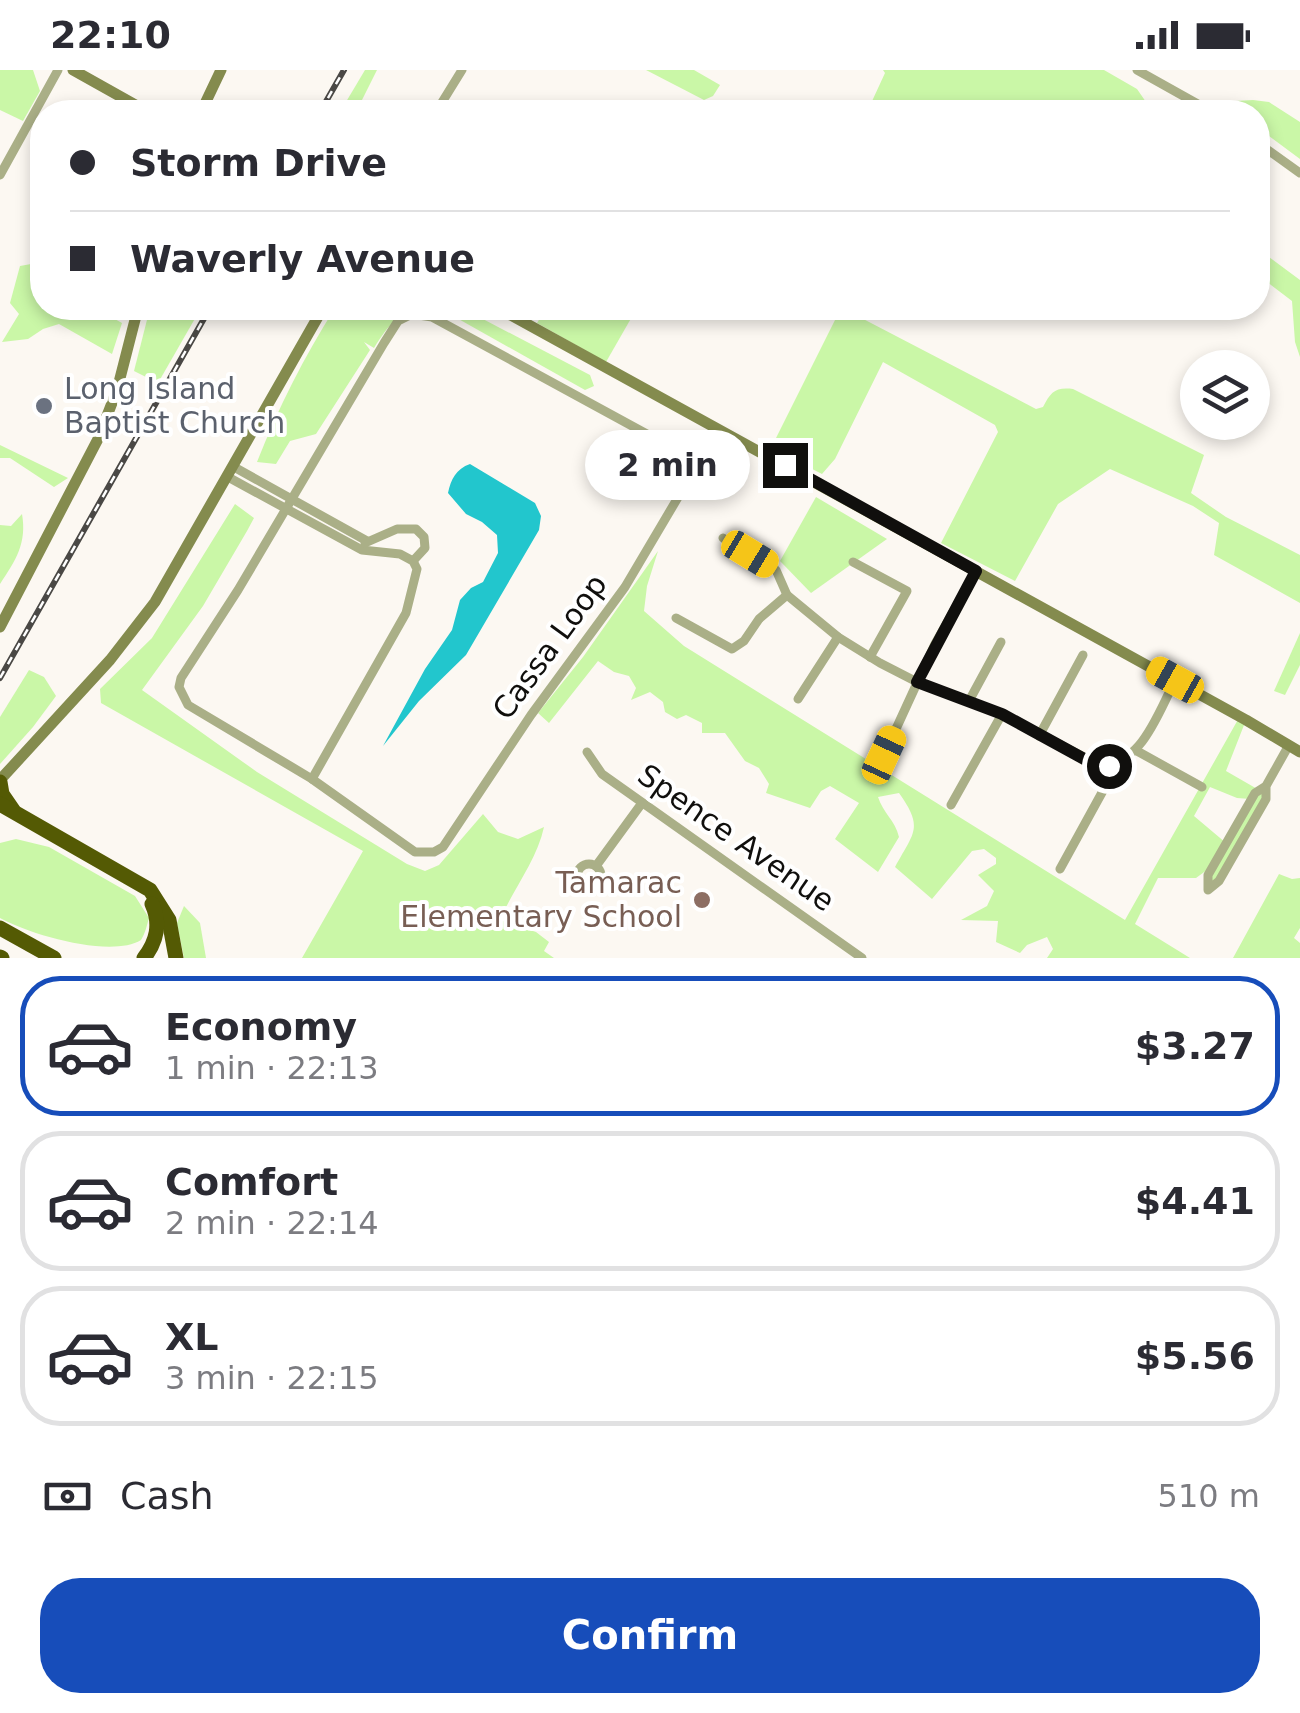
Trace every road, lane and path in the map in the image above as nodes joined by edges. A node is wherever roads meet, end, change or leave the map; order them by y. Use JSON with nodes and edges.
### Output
{"nodes":[{"id":1,"x":58,"y":70,"type":"edge"},
{"id":2,"x":73,"y":70,"type":"edge"},
{"id":3,"x":221,"y":70,"type":"edge"},
{"id":4,"x":462,"y":70,"type":"edge"},
{"id":5,"x":1136,"y":70,"type":"edge"},
{"id":6,"x":41,"y":100,"type":"edge"},
{"id":7,"x":127,"y":100,"type":"edge"},
{"id":8,"x":207,"y":100,"type":"edge"},
{"id":9,"x":443,"y":100,"type":"edge"},
{"id":10,"x":1190,"y":100,"type":"edge"},
{"id":11,"x":30,"y":121,"type":"edge"},
{"id":12,"x":1270,"y":152,"type":"edge"},
{"id":13,"x":1300,"y":173,"type":"edge"},
{"id":14,"x":0,"y":175,"type":"edge"},
{"id":15,"x":135,"y":320,"type":"edge"},
{"id":16,"x":316,"y":320,"type":"edge"},
{"id":17,"x":400,"y":320,"type":"edge"},
{"id":18,"x":439,"y":320,"type":"edge"},
{"id":19,"x":520,"y":320,"type":"edge"},
{"id":20,"x":231,"y":472,"type":"junction"},
{"id":21,"x":291,"y":498,"type":"junction"},
{"id":22,"x":286,"y":509,"type":"junction"},
{"id":23,"x":723,"y":538,"type":"dead end"},
{"id":24,"x":364,"y":546,"type":"junction"},
{"id":25,"x":413,"y":562,"type":"junction"},
{"id":26,"x":853,"y":562,"type":"dead end"},
{"id":27,"x":976,"y":571,"type":"junction"},
{"id":28,"x":787,"y":595,"type":"junction"},
{"id":29,"x":12,"y":599,"type":"junction"},
{"id":30,"x":0,"y":616,"type":"edge"},
{"id":31,"x":676,"y":618,"type":"dead end"},
{"id":32,"x":0,"y":627,"type":"edge"},
{"id":33,"x":838,"y":637,"type":"junction"},
{"id":34,"x":1001,"y":642,"type":"dead end"},
{"id":35,"x":1083,"y":655,"type":"dead end"},
{"id":36,"x":870,"y":656,"type":"junction"},
{"id":37,"x":1175,"y":680,"type":"junction"},
{"id":38,"x":917,"y":682,"type":"junction"},
{"id":39,"x":798,"y":699,"type":"dead end"},
{"id":40,"x":969,"y":701,"type":"junction"},
{"id":41,"x":1002,"y":714,"type":"junction"},
{"id":42,"x":1039,"y":736,"type":"junction"},
{"id":43,"x":1295,"y":748,"type":"edge"},
{"id":44,"x":1137,"y":751,"type":"junction"},
{"id":45,"x":587,"y":752,"type":"dead end"},
{"id":46,"x":884,"y":755,"type":"dead end"},
{"id":47,"x":1109,"y":766,"type":"junction"},
{"id":48,"x":312,"y":779,"type":"junction"},
{"id":49,"x":0,"y":781,"type":"edge"},
{"id":50,"x":1266,"y":786,"type":"junction"},
{"id":51,"x":1202,"y":787,"type":"dead end"},
{"id":52,"x":642,"y":803,"type":"junction"},
{"id":53,"x":951,"y":805,"type":"dead end"},
{"id":54,"x":5,"y":809,"type":"edge"},
{"id":55,"x":596,"y":866,"type":"dead end"},
{"id":56,"x":1060,"y":869,"type":"dead end"},
{"id":57,"x":134,"y":881,"type":"junction"},
{"id":58,"x":0,"y":928,"type":"edge"},
{"id":59,"x":58,"y":958,"type":"edge"},
{"id":60,"x":144,"y":958,"type":"edge"},
{"id":61,"x":176,"y":958,"type":"edge"},
{"id":62,"x":862,"y":958,"type":"edge"}],
"edges":[{"from":1,"to":6,"type":"street"},
{"from":2,"to":7,"type":"street"},
{"from":3,"to":8,"type":"street"},
{"from":4,"to":9,"type":"street"},
{"from":5,"to":10,"type":"street"},
{"from":11,"to":14,"type":"street"},
{"from":12,"to":13,"type":"street"},
{"from":15,"to":29,"type":"street"},
{"from":16,"to":20,"type":"street"},
{"from":17,"to":21,"type":"street","name":"Cassa Loop"},
{"from":18,"to":48,"type":"street","name":"Cassa Loop"},
{"from":19,"to":27,"type":"street"},
{"from":20,"to":21,"type":"street"},
{"from":20,"to":22,"type":"street"},
{"from":20,"to":49,"type":"street"},
{"from":21,"to":22,"type":"street","name":"Cassa Loop"},
{"from":21,"to":24,"type":"street"},
{"from":22,"to":24,"type":"street"},
{"from":22,"to":48,"type":"street","name":"Cassa Loop"},
{"from":23,"to":28,"type":"street"},
{"from":24,"to":25,"type":"street"},
{"from":24,"to":25,"type":"street"},
{"from":25,"to":48,"type":"street"},
{"from":26,"to":36,"type":"street"},
{"from":27,"to":37,"type":"street"},
{"from":27,"to":38,"type":"street"},
{"from":28,"to":31,"type":"street"},
{"from":28,"to":33,"type":"street"},
{"from":29,"to":30,"type":"street"},
{"from":29,"to":32,"type":"street"},
{"from":33,"to":36,"type":"street"},
{"from":33,"to":39,"type":"street"},
{"from":34,"to":40,"type":"street"},
{"from":35,"to":42,"type":"street"},
{"from":36,"to":38,"type":"street"},
{"from":37,"to":43,"type":"street"},
{"from":37,"to":44,"type":"street"},
{"from":38,"to":40,"type":"street"},
{"from":38,"to":46,"type":"street"},
{"from":40,"to":41,"type":"street"},
{"from":41,"to":42,"type":"street"},
{"from":41,"to":53,"type":"street"},
{"from":42,"to":47,"type":"street"},
{"from":43,"to":50,"type":"street"},
{"from":44,"to":47,"type":"street"},
{"from":44,"to":51,"type":"street"},
{"from":45,"to":52,"type":"street","name":"Spence Avenue"},
{"from":47,"to":56,"type":"street"},
{"from":49,"to":54,"type":"highway"},
{"from":50,"to":50,"type":"street"},
{"from":52,"to":55,"type":"street"},
{"from":52,"to":62,"type":"street","name":"Spence Avenue"},
{"from":54,"to":57,"type":"highway"},
{"from":57,"to":60,"type":"highway"},
{"from":57,"to":61,"type":"highway"},
{"from":58,"to":59,"type":"highway"}]}
